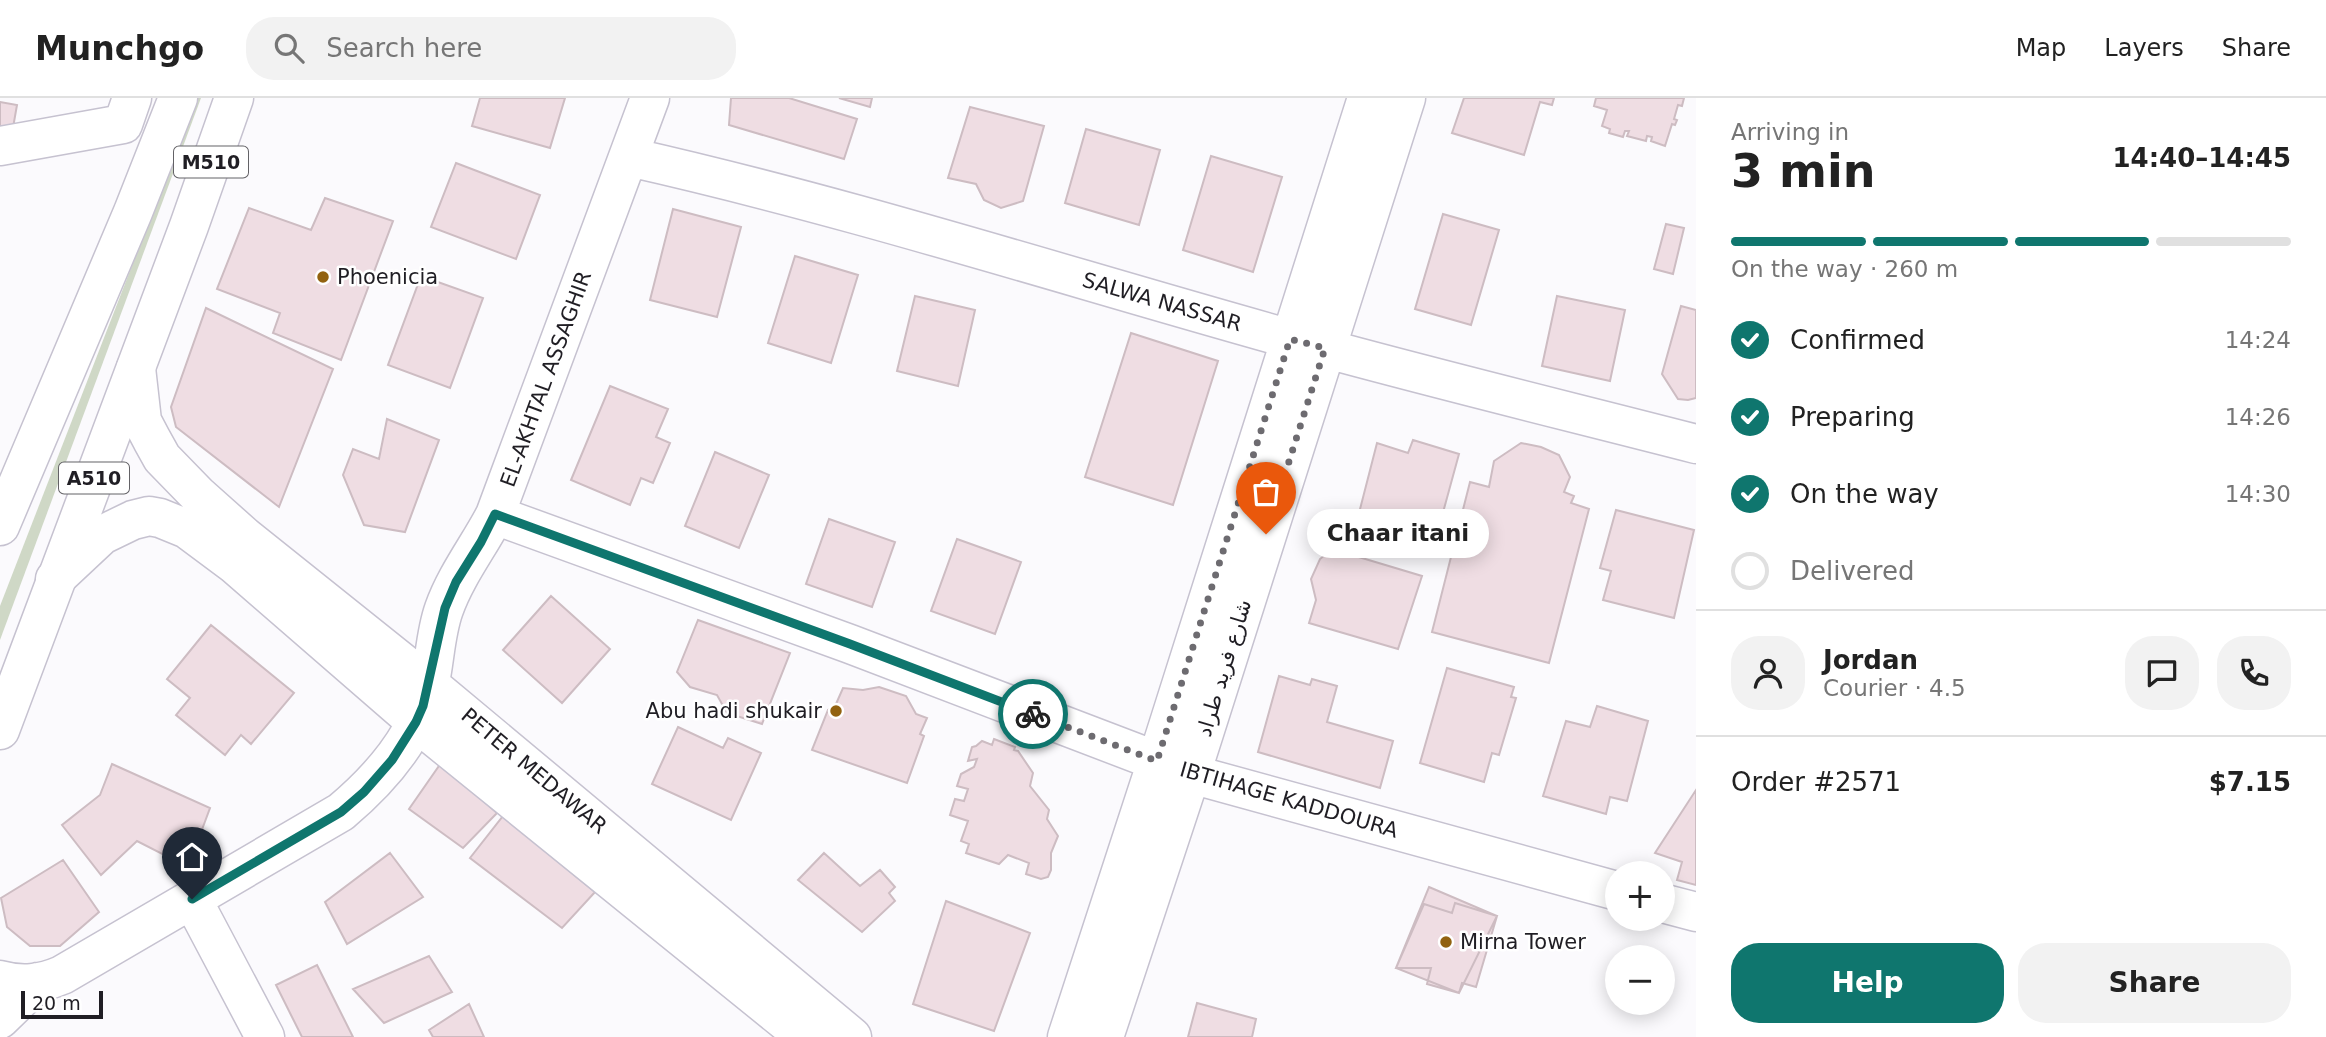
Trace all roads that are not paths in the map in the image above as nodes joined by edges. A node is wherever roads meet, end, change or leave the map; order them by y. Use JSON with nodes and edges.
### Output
{"nodes":[{"id":1,"x":132,"y":98,"type":"edge"},
{"id":2,"x":152,"y":98,"type":"edge"},
{"id":3,"x":178,"y":98,"type":"edge"},
{"id":4,"x":234,"y":98,"type":"edge"},
{"id":5,"x":258,"y":98,"type":"edge"},
{"id":6,"x":650,"y":98,"type":"edge"},
{"id":7,"x":1367,"y":98,"type":"edge"},
{"id":8,"x":1406,"y":98,"type":"edge"},
{"id":9,"x":0,"y":146,"type":"edge"},
{"id":10,"x":629,"y":157,"type":"junction"},
{"id":11,"x":133,"y":212,"type":"junction"},
{"id":12,"x":189,"y":226,"type":"junction"},
{"id":13,"x":1307,"y":343,"type":"junction"},
{"id":14,"x":136,"y":368,"type":"junction"},
{"id":15,"x":1696,"y":444,"type":"edge"},
{"id":16,"x":495,"y":514,"type":"junction"},
{"id":17,"x":0,"y":526,"type":"edge"},
{"id":18,"x":55,"y":579,"type":"junction"},
{"id":19,"x":429,"y":684,"type":"junction"},
{"id":20,"x":416,"y":722,"type":"junction"},
{"id":21,"x":0,"y":730,"type":"edge"},
{"id":22,"x":1174,"y":768,"type":"junction"},
{"id":23,"x":523,"y":785,"type":"junction"},
{"id":24,"x":1605,"y":888,"type":"edge"},
{"id":25,"x":192,"y":899,"type":"junction"},
{"id":26,"x":1675,"y":906,"type":"edge"},
{"id":27,"x":1696,"y":912,"type":"edge"},
{"id":28,"x":0,"y":980,"type":"edge"},
{"id":29,"x":38,"y":982,"type":"junction"},
{"id":30,"x":0,"y":1019,"type":"edge"},
{"id":31,"x":265,"y":1037,"type":"edge"},
{"id":32,"x":806,"y":1037,"type":"edge"},
{"id":33,"x":852,"y":1037,"type":"edge"},
{"id":34,"x":1067,"y":1037,"type":"edge"},
{"id":35,"x":1104,"y":1037,"type":"edge"}],
"edges":[{"from":1,"to":9,"type":"main road"},
{"from":2,"to":11,"type":"main road"},
{"from":3,"to":11,"type":"main road","number":"M510"},
{"from":4,"to":12,"type":"main road","number":"M510"},
{"from":5,"to":12,"type":"main road"},
{"from":6,"to":10,"type":"main road","name":"EL-AKHTAL ASSAGHIR"},
{"from":7,"to":13,"type":"main road","name":"شارع فريد طراد"},
{"from":8,"to":13,"type":"main road","name":"شارع فريد طراد"},
{"from":10,"to":13,"type":"main road","name":"SALWA NASSAR"},
{"from":10,"to":16,"type":"main road","name":"EL-AKHTAL ASSAGHIR"},
{"from":11,"to":17,"type":"main road","number":"A510"},
{"from":12,"to":14,"type":"main road","number":"A510"},
{"from":13,"to":15,"type":"main road","name":"SALWA NASSAR"},
{"from":13,"to":22,"type":"main road","name":"شارع فريد طراد"},
{"from":14,"to":18,"type":"main road","number":"A510"},
{"from":14,"to":19,"type":"main road","name":"PETER MEDAWAR"},
{"from":16,"to":19,"type":"main road","name":"EL-AKHTAL ASSAGHIR"},
{"from":16,"to":22,"type":"main road","name":"IBTIHAGE KADDOURA"},
{"from":18,"to":20,"type":"main road","name":"PETER MEDAWAR"},
{"from":18,"to":21,"type":"main road","number":"A510"},
{"from":19,"to":20,"type":"main road","name":"EL-AKHTAL ASSAGHIR"},
{"from":19,"to":23,"type":"main road","name":"PETER MEDAWAR"},
{"from":20,"to":23,"type":"main road","name":"PETER MEDAWAR"},
{"from":20,"to":25,"type":"main road","name":"EL-AKHTAL ASSAGHIR"},
{"from":22,"to":24,"type":"main road","name":"IBTIHAGE KADDOURA"},
{"from":22,"to":34,"type":"main road","name":"شارع فريد طراد"},
{"from":22,"to":35,"type":"main road","name":"شارع فريد طراد"},
{"from":23,"to":32,"type":"main road","name":"PETER MEDAWAR"},
{"from":23,"to":33,"type":"main road","name":"PETER MEDAWAR"},
{"from":25,"to":29,"type":"main road","name":"EL-AKHTAL ASSAGHIR"},
{"from":25,"to":31,"type":"main road"},
{"from":26,"to":27,"type":"main road"},
{"from":28,"to":29,"type":"main road","name":"EL-AKHTAL ASSAGHIR"},
{"from":29,"to":30,"type":"main road"}]}
